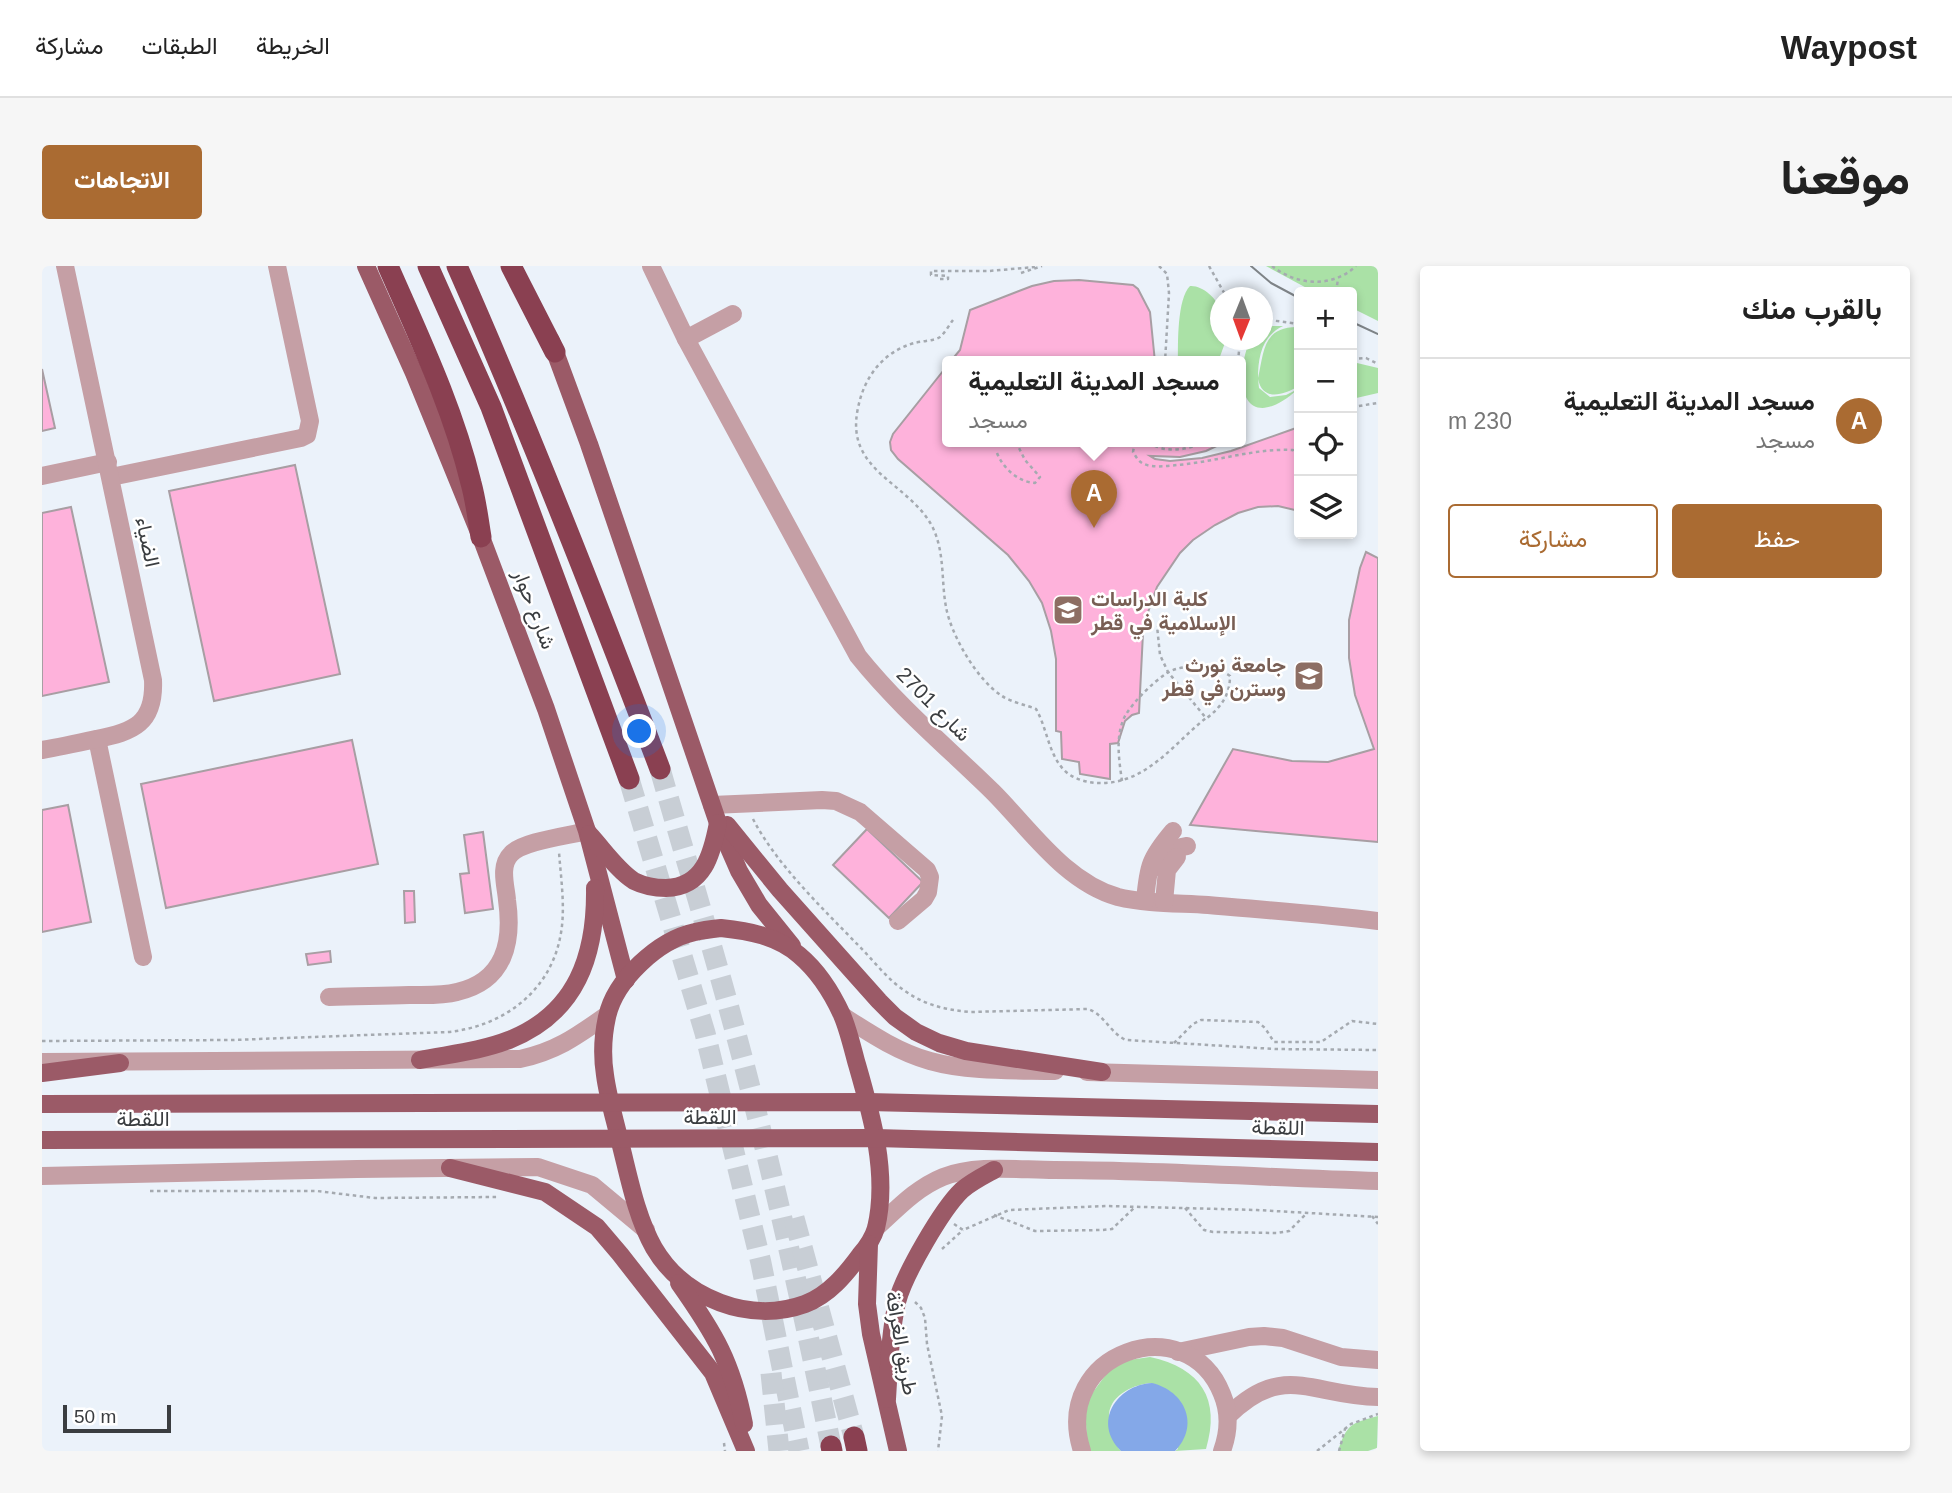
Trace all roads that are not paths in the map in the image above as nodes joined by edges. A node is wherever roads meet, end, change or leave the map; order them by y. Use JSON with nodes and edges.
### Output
{"nodes":[{"id":1,"x":65,"y":266,"type":"edge"},
{"id":2,"x":277,"y":266,"type":"edge"},
{"id":3,"x":366,"y":266,"type":"edge"},
{"id":4,"x":388,"y":266,"type":"edge"},
{"id":5,"x":428,"y":266,"type":"edge"},
{"id":6,"x":457,"y":266,"type":"edge"},
{"id":7,"x":511,"y":266,"type":"edge"},
{"id":8,"x":523,"y":266,"type":"edge"},
{"id":9,"x":651,"y":266,"type":"edge"},
{"id":10,"x":733,"y":314,"type":"dead end"},
{"id":11,"x":687,"y":339,"type":"junction"},
{"id":12,"x":555,"y":352,"type":"junction"},
{"id":13,"x":110,"y":470,"type":"junction"},
{"id":14,"x":42,"y":476,"type":"edge"},
{"id":15,"x":481,"y":537,"type":"junction"},
{"id":16,"x":97,"y":739,"type":"junction"},
{"id":17,"x":42,"y":750,"type":"edge"},
{"id":18,"x":660,"y":769,"type":"tunnel mouth"},
{"id":19,"x":629,"y":779,"type":"tunnel mouth"},
{"id":20,"x":712,"y":805,"type":"junction"},
{"id":21,"x":718,"y":823,"type":"junction"},
{"id":22,"x":587,"y":831,"type":"junction"},
{"id":23,"x":1173,"y":831,"type":"dead end"},
{"id":24,"x":1188,"y":851,"type":"dead end"},
{"id":25,"x":595,"y":867,"type":"junction"},
{"id":26,"x":1155,"y":902,"type":"junction"},
{"id":27,"x":898,"y":921,"type":"dead end"},
{"id":28,"x":1378,"y":921,"type":"edge"},
{"id":29,"x":799,"y":955,"type":"junction"},
{"id":30,"x":143,"y":957,"type":"dead end"},
{"id":31,"x":626,"y":980,"type":"junction"},
{"id":32,"x":329,"y":997,"type":"dead end"},
{"id":33,"x":607,"y":1014,"type":"junction"},
{"id":34,"x":843,"y":1016,"type":"junction"},
{"id":35,"x":420,"y":1060,"type":"junction"},
{"id":36,"x":42,"y":1062,"type":"edge"},
{"id":37,"x":120,"y":1063,"type":"junction"},
{"id":38,"x":1102,"y":1072,"type":"junction"},
{"id":39,"x":42,"y":1073,"type":"edge"},
{"id":40,"x":1378,"y":1080,"type":"edge"},
{"id":41,"x":610,"y":1102,"type":"junction"},
{"id":42,"x":868,"y":1102,"type":"junction"},
{"id":43,"x":42,"y":1104,"type":"edge"},
{"id":44,"x":1378,"y":1114,"type":"edge"},
{"id":45,"x":876,"y":1138,"type":"junction"},
{"id":46,"x":620,"y":1139,"type":"junction"},
{"id":47,"x":42,"y":1140,"type":"edge"},
{"id":48,"x":1378,"y":1152,"type":"edge"},
{"id":49,"x":450,"y":1168,"type":"junction"},
{"id":50,"x":994,"y":1170,"type":"junction"},
{"id":51,"x":42,"y":1176,"type":"edge"},
{"id":52,"x":1282,"y":1178,"type":"junction"},
{"id":53,"x":1378,"y":1181,"type":"edge"},
{"id":54,"x":1378,"y":1193,"type":"edge"},
{"id":55,"x":646,"y":1230,"type":"junction"},
{"id":56,"x":872,"y":1236,"type":"junction"},
{"id":57,"x":669,"y":1268,"type":"junction"},
{"id":58,"x":1178,"y":1352,"type":"junction"},
{"id":59,"x":1378,"y":1360,"type":"edge"},
{"id":60,"x":887,"y":1398,"type":"junction"},
{"id":61,"x":1378,"y":1398,"type":"edge"},
{"id":62,"x":1228,"y":1416,"type":"junction"},
{"id":63,"x":1223,"y":1450,"type":"edge"},
{"id":64,"x":748,"y":1451,"type":"edge"},
{"id":65,"x":898,"y":1451,"type":"edge"},
{"id":66,"x":1082,"y":1451,"type":"edge"}],
"edges":[{"from":1,"to":13,"type":"street","name":"الضياء"},
{"from":2,"to":13,"type":"street"},
{"from":3,"to":15,"type":"main road","name":"شارع حوار"},
{"from":4,"to":15,"type":"highway"},
{"from":5,"to":19,"type":"highway","name":"شارع حوار"},
{"from":6,"to":18,"type":"highway"},
{"from":7,"to":12,"type":"highway"},
{"from":8,"to":12,"type":"main road"},
{"from":9,"to":11,"type":"street","name":"شارع 2701"},
{"from":10,"to":11,"type":"street"},
{"from":11,"to":26,"type":"street","name":"شارع 2701"},
{"from":12,"to":20,"type":"main road"},
{"from":13,"to":14,"type":"street"},
{"from":13,"to":16,"type":"street","name":"الضياء"},
{"from":15,"to":22,"type":"main road","name":"شارع حوار"},
{"from":16,"to":17,"type":"street","name":"الضياء"},
{"from":16,"to":30,"type":"street"},
{"from":20,"to":21,"type":"main road"},
{"from":20,"to":27,"type":"street"},
{"from":20,"to":38,"type":"main road"},
{"from":21,"to":22,"type":"main road"},
{"from":21,"to":29,"type":"main road"},
{"from":22,"to":25,"type":"main road","name":"شارع حوار"},
{"from":22,"to":32,"type":"street"},
{"from":23,"to":26,"type":"street"},
{"from":24,"to":26,"type":"street"},
{"from":25,"to":31,"type":"main road","name":"شارع حوار"},
{"from":25,"to":35,"type":"main road"},
{"from":26,"to":28,"type":"street","name":"شارع 2701"},
{"from":29,"to":31,"type":"main road"},
{"from":29,"to":34,"type":"main road","name":"طريق الغرافة"},
{"from":31,"to":33,"type":"main road"},
{"from":33,"to":35,"type":"street"},
{"from":33,"to":41,"type":"main road"},
{"from":34,"to":38,"type":"street"},
{"from":34,"to":42,"type":"main road","name":"طريق الغرافة"},
{"from":35,"to":37,"type":"street"},
{"from":36,"to":37,"type":"street"},
{"from":37,"to":39,"type":"main road"},
{"from":38,"to":40,"type":"street"},
{"from":41,"to":42,"type":"main road","name":"اللقطة"},
{"from":41,"to":43,"type":"main road","name":"اللقطة"},
{"from":41,"to":46,"type":"main road"},
{"from":42,"to":44,"type":"main road","name":"اللقطة"},
{"from":42,"to":45,"type":"main road","name":"طريق الغرافة"},
{"from":45,"to":46,"type":"main road","name":"اللقطة"},
{"from":45,"to":48,"type":"main road","name":"اللقطة"},
{"from":45,"to":56,"type":"main road","name":"طريق الغرافة"},
{"from":46,"to":47,"type":"main road","name":"اللقطة"},
{"from":46,"to":55,"type":"main road"},
{"from":49,"to":51,"type":"street"},
{"from":49,"to":55,"type":"street"},
{"from":49,"to":64,"type":"main road"},
{"from":50,"to":52,"type":"street"},
{"from":50,"to":56,"type":"street"},
{"from":50,"to":60,"type":"main road"},
{"from":52,"to":53,"type":"street"},
{"from":52,"to":54,"type":"street"},
{"from":55,"to":57,"type":"main road"},
{"from":56,"to":57,"type":"main road"},
{"from":56,"to":60,"type":"main road","name":"طريق الغرافة"},
{"from":57,"to":64,"type":"main road"},
{"from":58,"to":59,"type":"street"},
{"from":58,"to":62,"type":"street"},
{"from":58,"to":66,"type":"street"},
{"from":60,"to":65,"type":"main road","name":"طريق الغرافة"},
{"from":61,"to":62,"type":"street"},
{"from":62,"to":63,"type":"street"}]}
